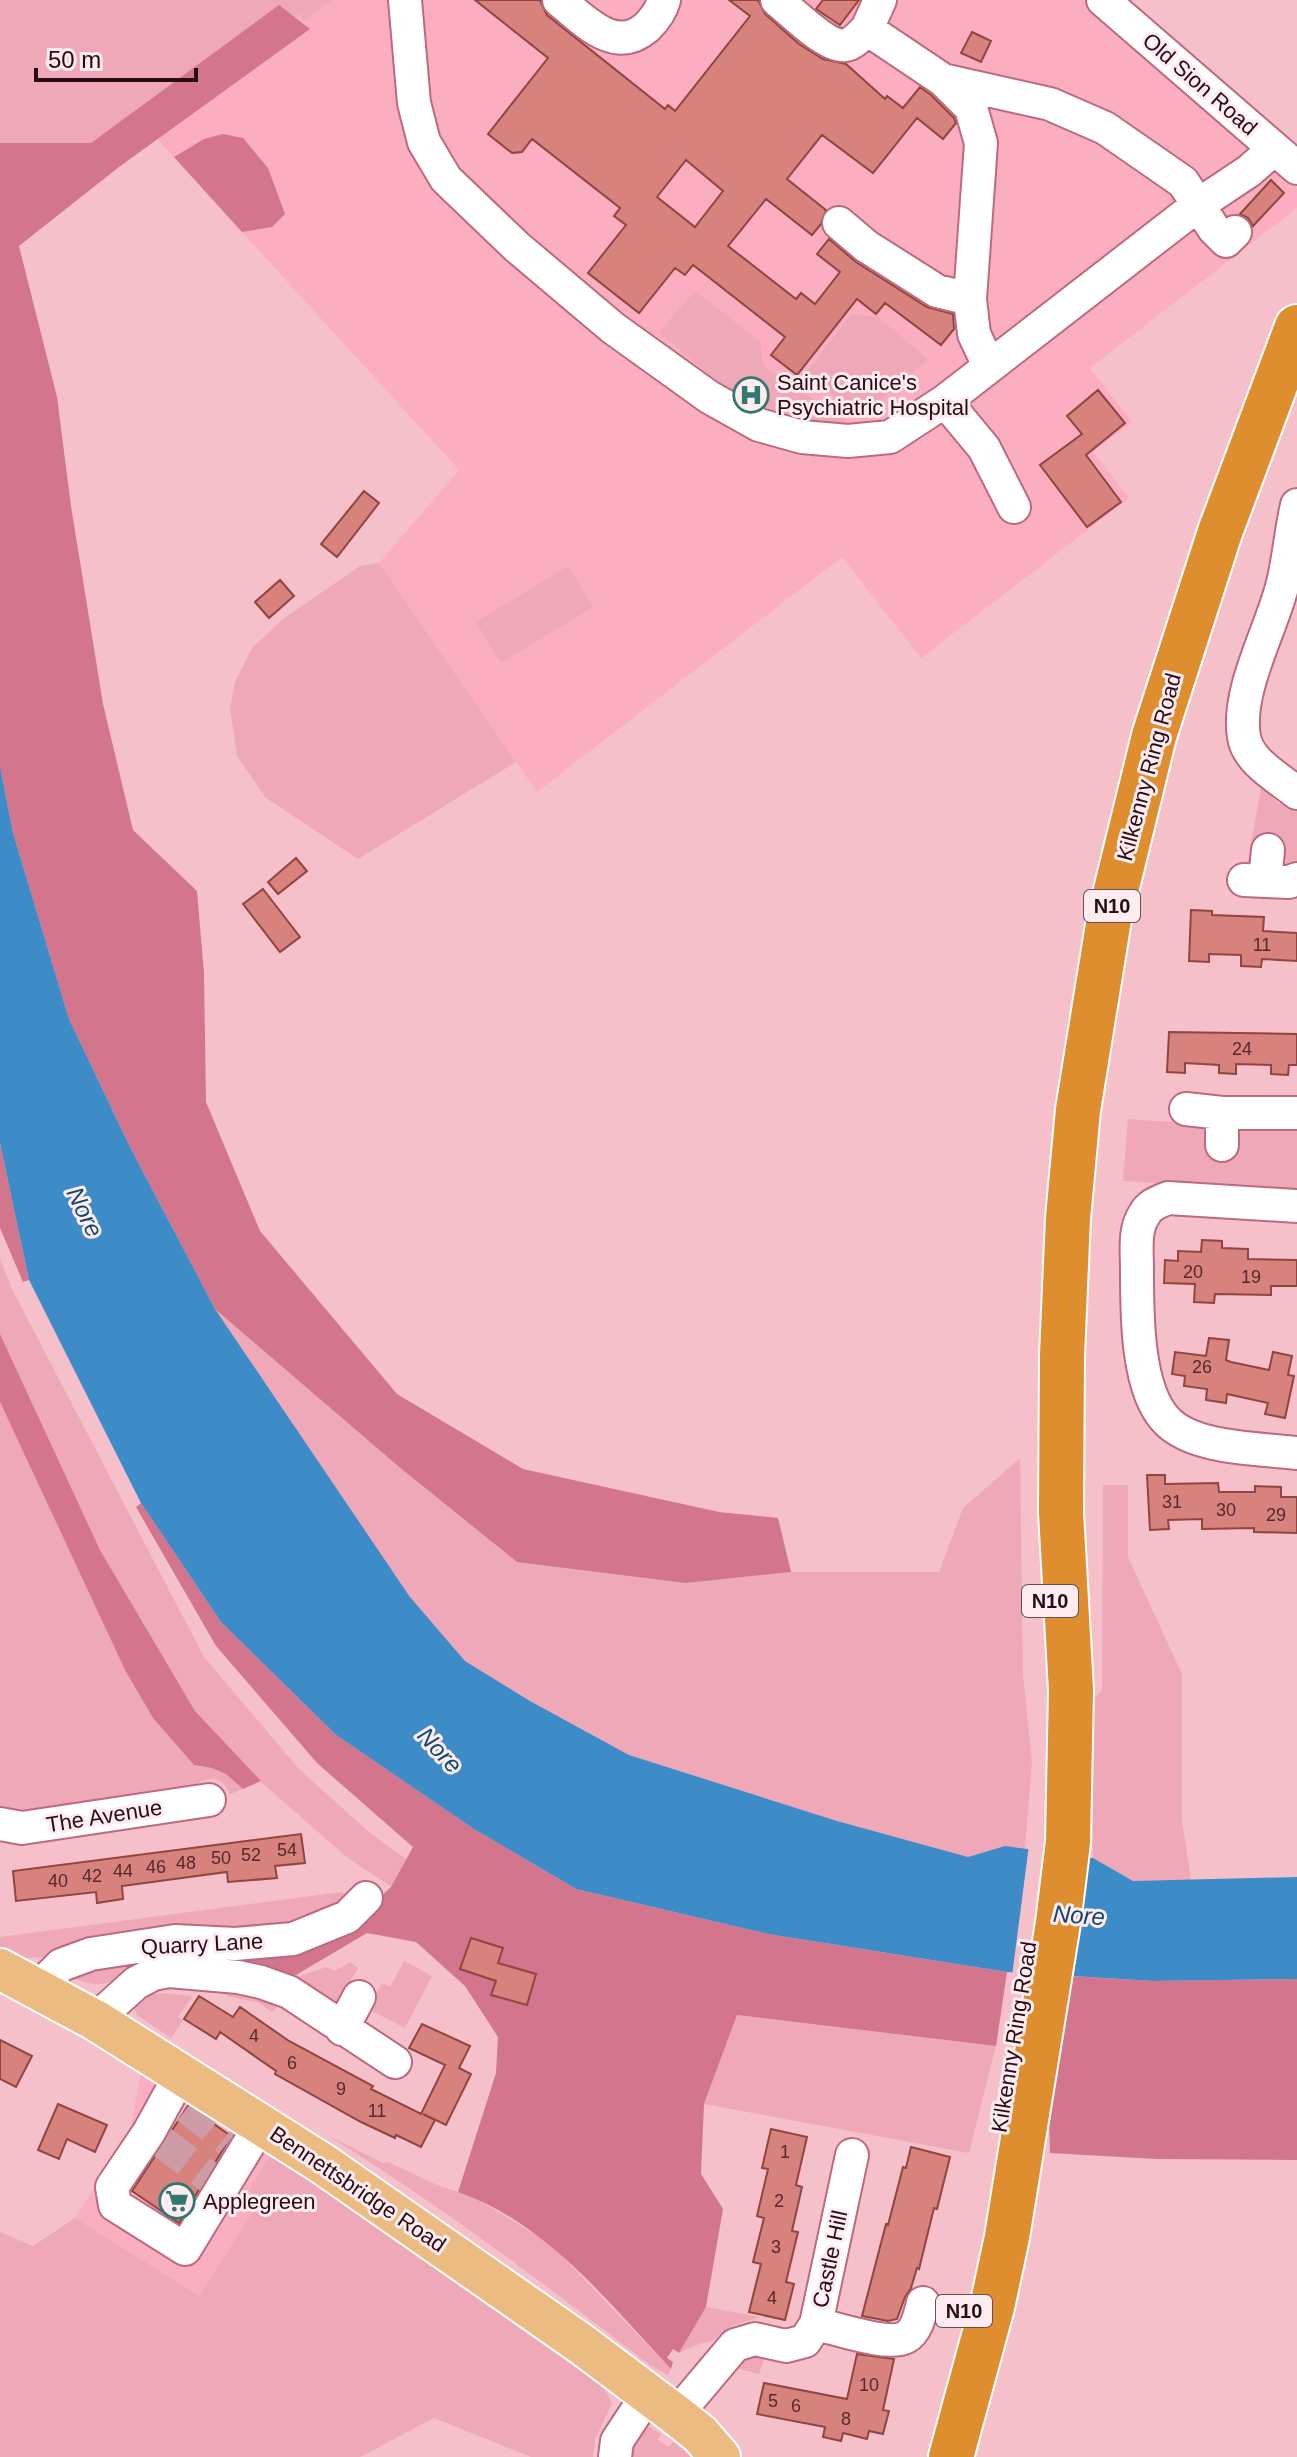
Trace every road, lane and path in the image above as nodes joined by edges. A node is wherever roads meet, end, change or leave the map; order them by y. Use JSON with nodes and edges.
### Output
{"nodes":[{"id":1,"x":405,"y":0,"type":"edge"},
{"id":2,"x":559,"y":0,"type":"edge"},
{"id":3,"x":664,"y":0,"type":"edge"},
{"id":4,"x":1103,"y":0,"type":"edge"},
{"id":5,"x":785,"y":3,"type":"edge"},
{"id":6,"x":873,"y":14,"type":"edge"},
{"id":7,"x":943,"y":80,"type":"junction"},
{"id":8,"x":1285,"y":159,"type":"edge"},
{"id":9,"x":1198,"y":205,"type":"junction"},
{"id":10,"x":839,"y":223,"type":"dead end"},
{"id":11,"x":1235,"y":232,"type":"dead end"},
{"id":12,"x":970,"y":299,"type":"junction"},
{"id":13,"x":1297,"y":327,"type":"edge"},
{"id":14,"x":989,"y":366,"type":"junction"},
{"id":15,"x":945,"y":401,"type":"junction"},
{"id":16,"x":1297,"y":505,"type":"edge"},
{"id":17,"x":1014,"y":507,"type":"dead end"},
{"id":18,"x":1297,"y":793,"type":"edge"},
{"id":19,"x":1259,"y":870,"type":"dead end"},
{"id":20,"x":1297,"y":879,"type":"edge"},
{"id":21,"x":1186,"y":1109,"type":"dead end"},
{"id":22,"x":1222,"y":1113,"type":"junction"},
{"id":23,"x":1297,"y":1113,"type":"edge"},
{"id":24,"x":1222,"y":1145,"type":"dead end"},
{"id":25,"x":1297,"y":1206,"type":"edge"},
{"id":26,"x":1295,"y":1453,"type":"edge"},
{"id":27,"x":209,"y":1800,"type":"dead end"},
{"id":28,"x":0,"y":1824,"type":"edge"},
{"id":29,"x":366,"y":1898,"type":"dead end"},
{"id":30,"x":0,"y":1969,"type":"edge"},
{"id":31,"x":38,"y":1988,"type":"junction"},
{"id":32,"x":359,"y":1997,"type":"dead end"},
{"id":33,"x":95,"y":2020,"type":"junction"},
{"id":34,"x":342,"y":2029,"type":"junction"},
{"id":35,"x":395,"y":2062,"type":"dead end"},
{"id":36,"x":168,"y":2114,"type":"junction"},
{"id":37,"x":855,"y":2156,"type":"dead end"},
{"id":38,"x":231,"y":2159,"type":"junction"},
{"id":39,"x":1007,"y":2163,"type":"junction"},
{"id":40,"x":923,"y":2303,"type":"dead end"},
{"id":41,"x":816,"y":2324,"type":"junction"},
{"id":42,"x":686,"y":2425,"type":"edge"},
{"id":43,"x":615,"y":2457,"type":"edge"},
{"id":44,"x":747,"y":2457,"type":"edge"},
{"id":45,"x":920,"y":2457,"type":"edge"},
{"id":46,"x":951,"y":2457,"type":"edge"}],
"edges":[{"from":1,"to":15,"type":"street"},
{"from":2,"to":3,"type":"street"},
{"from":4,"to":8,"type":"street","name":"Old Sion Road"},
{"from":5,"to":6,"type":"street"},
{"from":6,"to":7,"type":"street"},
{"from":7,"to":9,"type":"street"},
{"from":7,"to":12,"type":"street"},
{"from":8,"to":9,"type":"street"},
{"from":9,"to":11,"type":"street"},
{"from":9,"to":14,"type":"street"},
{"from":10,"to":12,"type":"street"},
{"from":12,"to":14,"type":"street"},
{"from":13,"to":39,"type":"highway","name":"Kilkenny Ring Road","number":"N10"},
{"from":14,"to":15,"type":"street"},
{"from":15,"to":17,"type":"street"},
{"from":16,"to":18,"type":"street"},
{"from":19,"to":20,"type":"street"},
{"from":21,"to":22,"type":"street"},
{"from":22,"to":23,"type":"street"},
{"from":22,"to":24,"type":"street"},
{"from":25,"to":26,"type":"street"},
{"from":27,"to":28,"type":"street","name":"The Avenue"},
{"from":29,"to":31,"type":"street","name":"Quarry Lane"},
{"from":30,"to":31,"type":"main road","name":"Bennettsbridge Road"},
{"from":31,"to":33,"type":"main road","name":"Bennettsbridge Road"},
{"from":32,"to":34,"type":"street"},
{"from":33,"to":34,"type":"street"},
{"from":33,"to":36,"type":"main road","name":"Bennettsbridge Road"},
{"from":34,"to":35,"type":"street"},
{"from":36,"to":38,"type":"main road","name":"Bennettsbridge Road"},
{"from":36,"to":38,"type":"street"},
{"from":37,"to":41,"type":"street","name":"Castle Hill"},
{"from":38,"to":42,"type":"main road","name":"Bennettsbridge Road"},
{"from":39,"to":45,"type":"highway","name":"Kilkenny Ring Road","number":"N10"},
{"from":39,"to":46,"type":"highway","name":"Kilkenny Ring Road","number":"N10"},
{"from":40,"to":41,"type":"street"},
{"from":41,"to":42,"type":"street","name":"Castle Hill"},
{"from":42,"to":43,"type":"street","name":"Castle Hill"},
{"from":42,"to":44,"type":"main road","name":"Bennettsbridge Road"}]}
